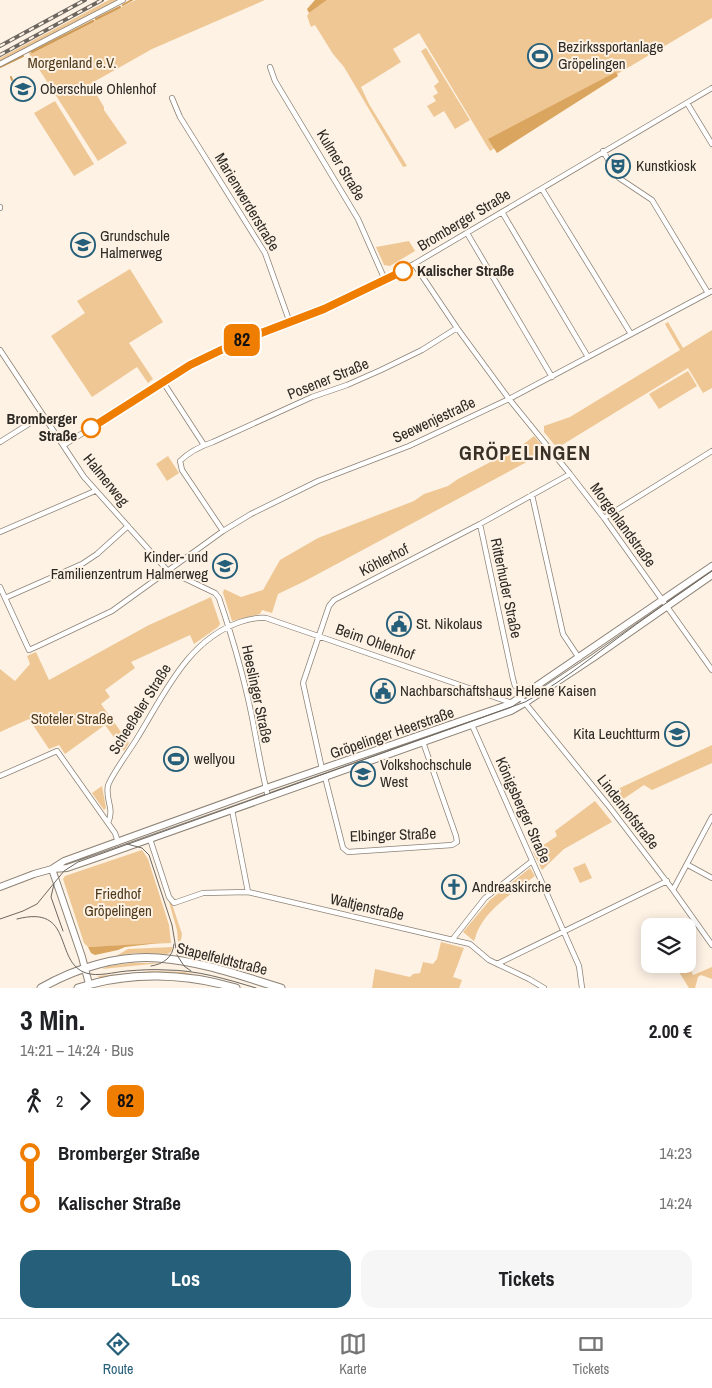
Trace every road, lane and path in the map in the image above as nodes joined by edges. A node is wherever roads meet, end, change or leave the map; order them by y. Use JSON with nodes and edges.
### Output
{"nodes":[{"id":1,"x":123,"y":0,"type":"edge"},
{"id":2,"x":0,"y":64,"type":"edge"},
{"id":3,"x":270,"y":67,"type":"dead end"},
{"id":4,"x":712,"y":88,"type":"edge"},
{"id":5,"x":172,"y":98,"type":"dead end"},
{"id":6,"x":687,"y":102,"type":"junction"},
{"id":7,"x":712,"y":144,"type":"edge"},
{"id":8,"x":603,"y":151,"type":"junction"},
{"id":9,"x":542,"y":189,"type":"junction"},
{"id":10,"x":502,"y":212,"type":"junction"},
{"id":11,"x":467,"y":233,"type":"junction"},
{"id":12,"x":414,"y":264,"type":"junction"},
{"id":13,"x":385,"y":280,"type":"junction"},
{"id":14,"x":710,"y":292,"type":"edge"},
{"id":15,"x":290,"y":323,"type":"junction"},
{"id":16,"x":457,"y":328,"type":"junction"},
{"id":17,"x":631,"y":334,"type":"junction"},
{"id":18,"x":0,"y":350,"type":"edge"},
{"id":19,"x":588,"y":357,"type":"junction"},
{"id":20,"x":552,"y":377,"type":"junction"},
{"id":21,"x":163,"y":382,"type":"junction"},
{"id":22,"x":509,"y":399,"type":"junction"},
{"id":23,"x":43,"y":415,"type":"junction"},
{"id":24,"x":0,"y":442,"type":"edge"},
{"id":25,"x":64,"y":445,"type":"junction"},
{"id":26,"x":204,"y":445,"type":"junction"},
{"id":27,"x":712,"y":451,"type":"edge"},
{"id":28,"x":570,"y":474,"type":"junction"},
{"id":29,"x":95,"y":491,"type":"junction"},
{"id":30,"x":532,"y":495,"type":"junction"},
{"id":31,"x":604,"y":518,"type":"junction"},
{"id":32,"x":480,"y":524,"type":"junction"},
{"id":33,"x":128,"y":526,"type":"junction"},
{"id":34,"x":222,"y":531,"type":"junction"},
{"id":35,"x":0,"y":532,"type":"edge"},
{"id":36,"x":712,"y":566,"type":"edge"},
{"id":37,"x":167,"y":570,"type":"junction"},
{"id":38,"x":712,"y":575,"type":"edge"},
{"id":39,"x":0,"y":587,"type":"edge"},
{"id":40,"x":5,"y":598,"type":"junction"},
{"id":41,"x":219,"y":598,"type":"joint"},
{"id":42,"x":662,"y":600,"type":"junction"},
{"id":43,"x":666,"y":607,"type":"junction"},
{"id":44,"x":228,"y":626,"type":"junction"},
{"id":45,"x":319,"y":636,"type":"junction"},
{"id":46,"x":580,"y":658,"type":"junction"},
{"id":47,"x":712,"y":670,"type":"edge"},
{"id":48,"x":527,"y":693,"type":"junction"},
{"id":49,"x":523,"y":701,"type":"junction"},
{"id":50,"x":512,"y":703,"type":"junction"},
{"id":51,"x":472,"y":725,"type":"junction"},
{"id":52,"x":423,"y":742,"type":"junction"},
{"id":53,"x":322,"y":769,"type":"junction"},
{"id":54,"x":0,"y":776,"type":"edge"},
{"id":55,"x":325,"y":777,"type":"junction"},
{"id":56,"x":266,"y":788,"type":"junction"},
{"id":57,"x":268,"y":797,"type":"junction"},
{"id":58,"x":232,"y":810,"type":"junction"},
{"id":59,"x":712,"y":817,"type":"edge"},
{"id":60,"x":108,"y":823,"type":"junction"},
{"id":61,"x":710,"y":824,"type":"edge"},
{"id":62,"x":150,"y":839,"type":"junction"},
{"id":63,"x":118,"y":842,"type":"junction"},
{"id":64,"x":532,"y":861,"type":"junction"},
{"id":65,"x":688,"y":865,"type":"junction"},
{"id":66,"x":52,"y":869,"type":"junction"},
{"id":67,"x":712,"y":878,"type":"edge"},
{"id":68,"x":667,"y":881,"type":"junction"},
{"id":69,"x":0,"y":887,"type":"edge"},
{"id":70,"x":674,"y":890,"type":"junction"},
{"id":71,"x":248,"y":892,"type":"junction"},
{"id":72,"x":564,"y":931,"type":"junction"},
{"id":73,"x":452,"y":940,"type":"junction"},
{"id":74,"x":712,"y":945,"type":"edge"},
{"id":75,"x":497,"y":964,"type":"junction"},
{"id":76,"x":85,"y":969,"type":"junction"},
{"id":77,"x":89,"y":984,"type":"junction"},
{"id":78,"x":536,"y":986,"type":"edge"},
{"id":79,"x":41,"y":988,"type":"edge"},
{"id":80,"x":78,"y":988,"type":"edge"},
{"id":81,"x":236,"y":988,"type":"edge"},
{"id":82,"x":281,"y":988,"type":"edge"},
{"id":83,"x":544,"y":988,"type":"edge"},
{"id":84,"x":582,"y":988,"type":"edge"}],
"edges":[{"from":1,"to":2,"type":"street"},
{"from":3,"to":13,"type":"street","name":"Kulmer Straße"},
{"from":4,"to":6,"type":"street","name":"Bromberger Straße"},
{"from":5,"to":15,"type":"street","name":"Marienwerderstraße"},
{"from":6,"to":7,"type":"street"},
{"from":6,"to":8,"type":"street","name":"Bromberger Straße"},
{"from":8,"to":9,"type":"street","name":"Bromberger Straße"},
{"from":8,"to":14,"type":"street"},
{"from":9,"to":10,"type":"street","name":"Bromberger Straße"},
{"from":9,"to":17,"type":"street"},
{"from":10,"to":11,"type":"street","name":"Bromberger Straße"},
{"from":10,"to":19,"type":"street"},
{"from":11,"to":12,"type":"street","name":"Bromberger Straße"},
{"from":11,"to":20,"type":"street"},
{"from":12,"to":13,"type":"street","name":"Bromberger Straße"},
{"from":12,"to":16,"type":"street"},
{"from":13,"to":15,"type":"street","name":"Bromberger Straße"},
{"from":14,"to":17,"type":"street","name":"Seewenjestraße"},
{"from":15,"to":21,"type":"street","name":"Bromberger Straße"},
{"from":16,"to":22,"type":"street"},
{"from":16,"to":26,"type":"street","name":"Posener Straße"},
{"from":17,"to":19,"type":"street","name":"Seewenjestraße"},
{"from":18,"to":23,"type":"street","name":"Halmerweg"},
{"from":19,"to":20,"type":"street","name":"Seewenjestraße"},
{"from":20,"to":22,"type":"street","name":"Seewenjestraße"},
{"from":21,"to":25,"type":"street","name":"Bromberger Straße"},
{"from":21,"to":26,"type":"street"},
{"from":22,"to":28,"type":"street","name":"Morgenlandstraße"},
{"from":22,"to":34,"type":"street","name":"Seewenjestraße"},
{"from":23,"to":24,"type":"street"},
{"from":23,"to":25,"type":"street","name":"Halmerweg"},
{"from":25,"to":29,"type":"street","name":"Halmerweg"},
{"from":26,"to":34,"type":"street","name":"Posener Straße"},
{"from":27,"to":31,"type":"street"},
{"from":28,"to":30,"type":"street","name":"Ritterhuder Straße"},
{"from":28,"to":31,"type":"street","name":"Morgenlandstraße"},
{"from":29,"to":33,"type":"street","name":"Halmerweg"},
{"from":29,"to":35,"type":"street"},
{"from":30,"to":32,"type":"street","name":"Ritterhuder Straße"},
{"from":30,"to":46,"type":"street"},
{"from":31,"to":42,"type":"street","name":"Morgenlandstraße"},
{"from":32,"to":45,"type":"street","name":"Köhlerhof"},
{"from":32,"to":48,"type":"street","name":"Ritterhuder Straße"},
{"from":33,"to":37,"type":"street","name":"Halmerweg"},
{"from":33,"to":40,"type":"street"},
{"from":34,"to":37,"type":"street","name":"Seewenjestraße"},
{"from":36,"to":42,"type":"main road","name":"Gröpelinger Heerstraße"},
{"from":37,"to":40,"type":"street","name":"Seewenjestraße"},
{"from":37,"to":41,"type":"street","name":"Halmerweg"},
{"from":38,"to":43,"type":"main road","name":"Gröpelinger Heerstraße"},
{"from":39,"to":40,"type":"street"},
{"from":41,"to":44,"type":"street","name":"Heeslinger Straße"},
{"from":42,"to":43,"type":"street","name":"Morgenlandstraße"},
{"from":42,"to":46,"type":"main road","name":"Gröpelinger Heerstraße"},
{"from":43,"to":47,"type":"street","name":"Morgenlandstraße"},
{"from":43,"to":49,"type":"main road","name":"Gröpelinger Heerstraße"},
{"from":44,"to":45,"type":"street","name":"Beim Ohlenhof"},
{"from":44,"to":56,"type":"street","name":"Heeslinger Straße"},
{"from":44,"to":60,"type":"street","name":"Scheeßeler Straße"},
{"from":45,"to":50,"type":"street","name":"Beim Ohlenhof"},
{"from":45,"to":53,"type":"street","name":"Köhlerhof"},
{"from":46,"to":48,"type":"main road","name":"Gröpelinger Heerstraße"},
{"from":48,"to":49,"type":"main road","name":"Gröpelinger Heerstraße"},
{"from":49,"to":50,"type":"main road","name":"Gröpelinger Heerstraße"},
{"from":49,"to":51,"type":"main road","name":"Gröpelinger Heerstraße"},
{"from":49,"to":68,"type":"street","name":"Lindenhofstraße"},
{"from":50,"to":53,"type":"main road","name":"Gröpelinger Heerstraße"},
{"from":51,"to":52,"type":"main road","name":"Gröpelinger Heerstraße"},
{"from":51,"to":64,"type":"street","name":"Königsberger Straße"},
{"from":52,"to":55,"type":"main road","name":"Gröpelinger Heerstraße"},
{"from":52,"to":55,"type":"street","name":"Elbinger Straße"},
{"from":53,"to":56,"type":"main road","name":"Gröpelinger Heerstraße"},
{"from":54,"to":60,"type":"street"},
{"from":55,"to":57,"type":"main road","name":"Gröpelinger Heerstraße"},
{"from":56,"to":57,"type":"street","name":"Heeslinger Straße"},
{"from":56,"to":63,"type":"main road","name":"Gröpelinger Heerstraße"},
{"from":57,"to":58,"type":"main road","name":"Gröpelinger Heerstraße"},
{"from":58,"to":62,"type":"main road","name":"Gröpelinger Heerstraße"},
{"from":58,"to":71,"type":"street"},
{"from":59,"to":61,"type":"street"},
{"from":60,"to":63,"type":"street"},
{"from":61,"to":65,"type":"street"},
{"from":62,"to":66,"type":"main road","name":"Gröpelinger Heerstraße"},
{"from":62,"to":71,"type":"street","name":"Waltjenstraße"},
{"from":63,"to":66,"type":"main road","name":"Gröpelinger Heerstraße"},
{"from":64,"to":72,"type":"street","name":"Königsberger Straße"},
{"from":64,"to":73,"type":"street"},
{"from":65,"to":67,"type":"street"},
{"from":65,"to":70,"type":"street"},
{"from":66,"to":69,"type":"main road","name":"Gröpelinger Heerstraße"},
{"from":66,"to":76,"type":"main road"},
{"from":68,"to":70,"type":"street","name":"Lindenhofstraße"},
{"from":68,"to":72,"type":"street"},
{"from":70,"to":74,"type":"street","name":"Lindenhofstraße"},
{"from":71,"to":73,"type":"street","name":"Waltjenstraße"},
{"from":72,"to":75,"type":"street"},
{"from":72,"to":84,"type":"street","name":"Königsberger Straße"},
{"from":73,"to":75,"type":"street","name":"Waltjenstraße"},
{"from":75,"to":78,"type":"street","name":"Waltjenstraße"},
{"from":76,"to":77,"type":"main road"},
{"from":76,"to":79,"type":"main road","name":"Stapelfeldtstraße"},
{"from":76,"to":82,"type":"main road","name":"Stapelfeldtstraße"},
{"from":77,"to":80,"type":"main road","name":"Stapelfeldtstraße"},
{"from":77,"to":81,"type":"main road","name":"Stapelfeldtstraße"},
{"from":78,"to":83,"type":"street","name":"Waltjenstraße"}]}
